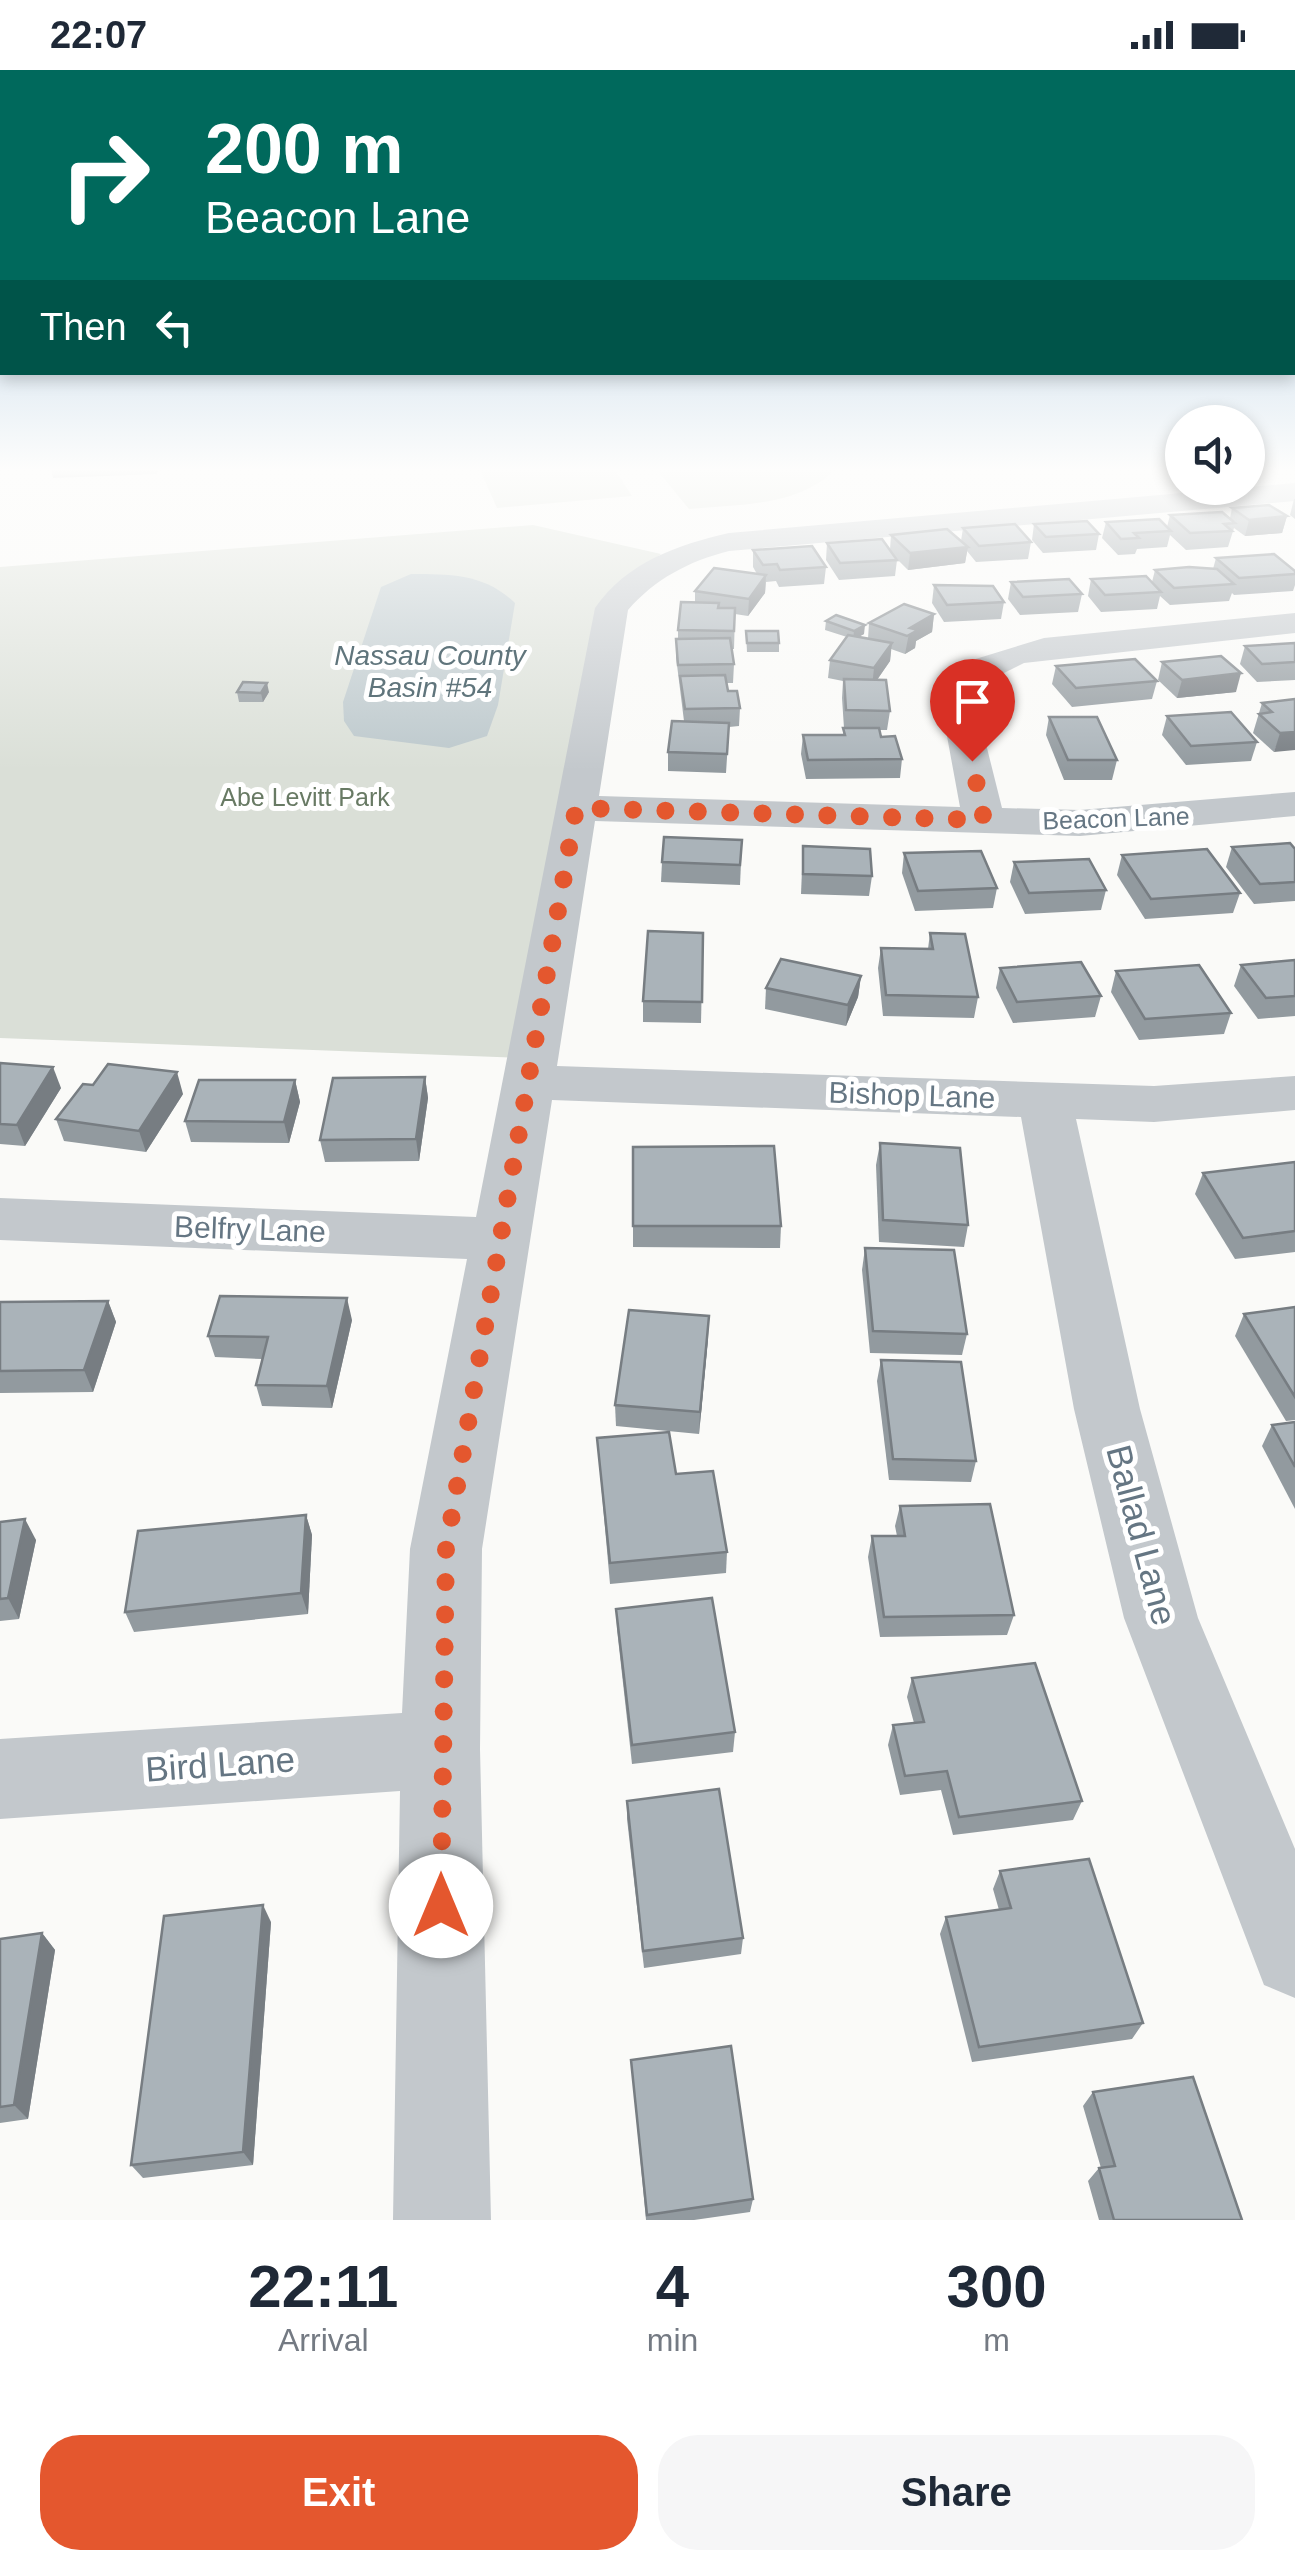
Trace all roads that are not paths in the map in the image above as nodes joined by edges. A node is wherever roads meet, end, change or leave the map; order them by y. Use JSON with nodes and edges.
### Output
{"nodes":[{"id":1,"x":651,"y":570,"type":"edge"},
{"id":2,"x":1295,"y":622,"type":"edge"},
{"id":3,"x":1295,"y":804,"type":"edge"},
{"id":4,"x":576,"y":808,"type":"junction"},
{"id":5,"x":984,"y":820,"type":"junction"},
{"id":6,"x":528,"y":1082,"type":"junction"},
{"id":7,"x":1295,"y":1093,"type":"edge"},
{"id":8,"x":1045,"y":1100,"type":"junction"},
{"id":9,"x":0,"y":1219,"type":"edge"},
{"id":10,"x":500,"y":1239,"type":"junction"},
{"id":11,"x":440,"y":1749,"type":"junction"},
{"id":12,"x":0,"y":1779,"type":"edge"},
{"id":13,"x":1295,"y":1954,"type":"edge"},
{"id":14,"x":442,"y":2220,"type":"edge"}],
"edges":[{"from":1,"to":4,"type":"street"},
{"from":2,"to":5,"type":"street"},
{"from":3,"to":5,"type":"street","name":"Beacon Lane"},
{"from":4,"to":5,"type":"street","name":"Beacon Lane"},
{"from":4,"to":6,"type":"street"},
{"from":6,"to":8,"type":"street","name":"Bishop Lane"},
{"from":6,"to":10,"type":"street"},
{"from":7,"to":8,"type":"street","name":"Bishop Lane"},
{"from":8,"to":13,"type":"street","name":"Ballad Lane"},
{"from":9,"to":10,"type":"street","name":"Belfry Lane"},
{"from":10,"to":11,"type":"street"},
{"from":11,"to":12,"type":"street","name":"Bird Lane"},
{"from":11,"to":14,"type":"street"}]}
